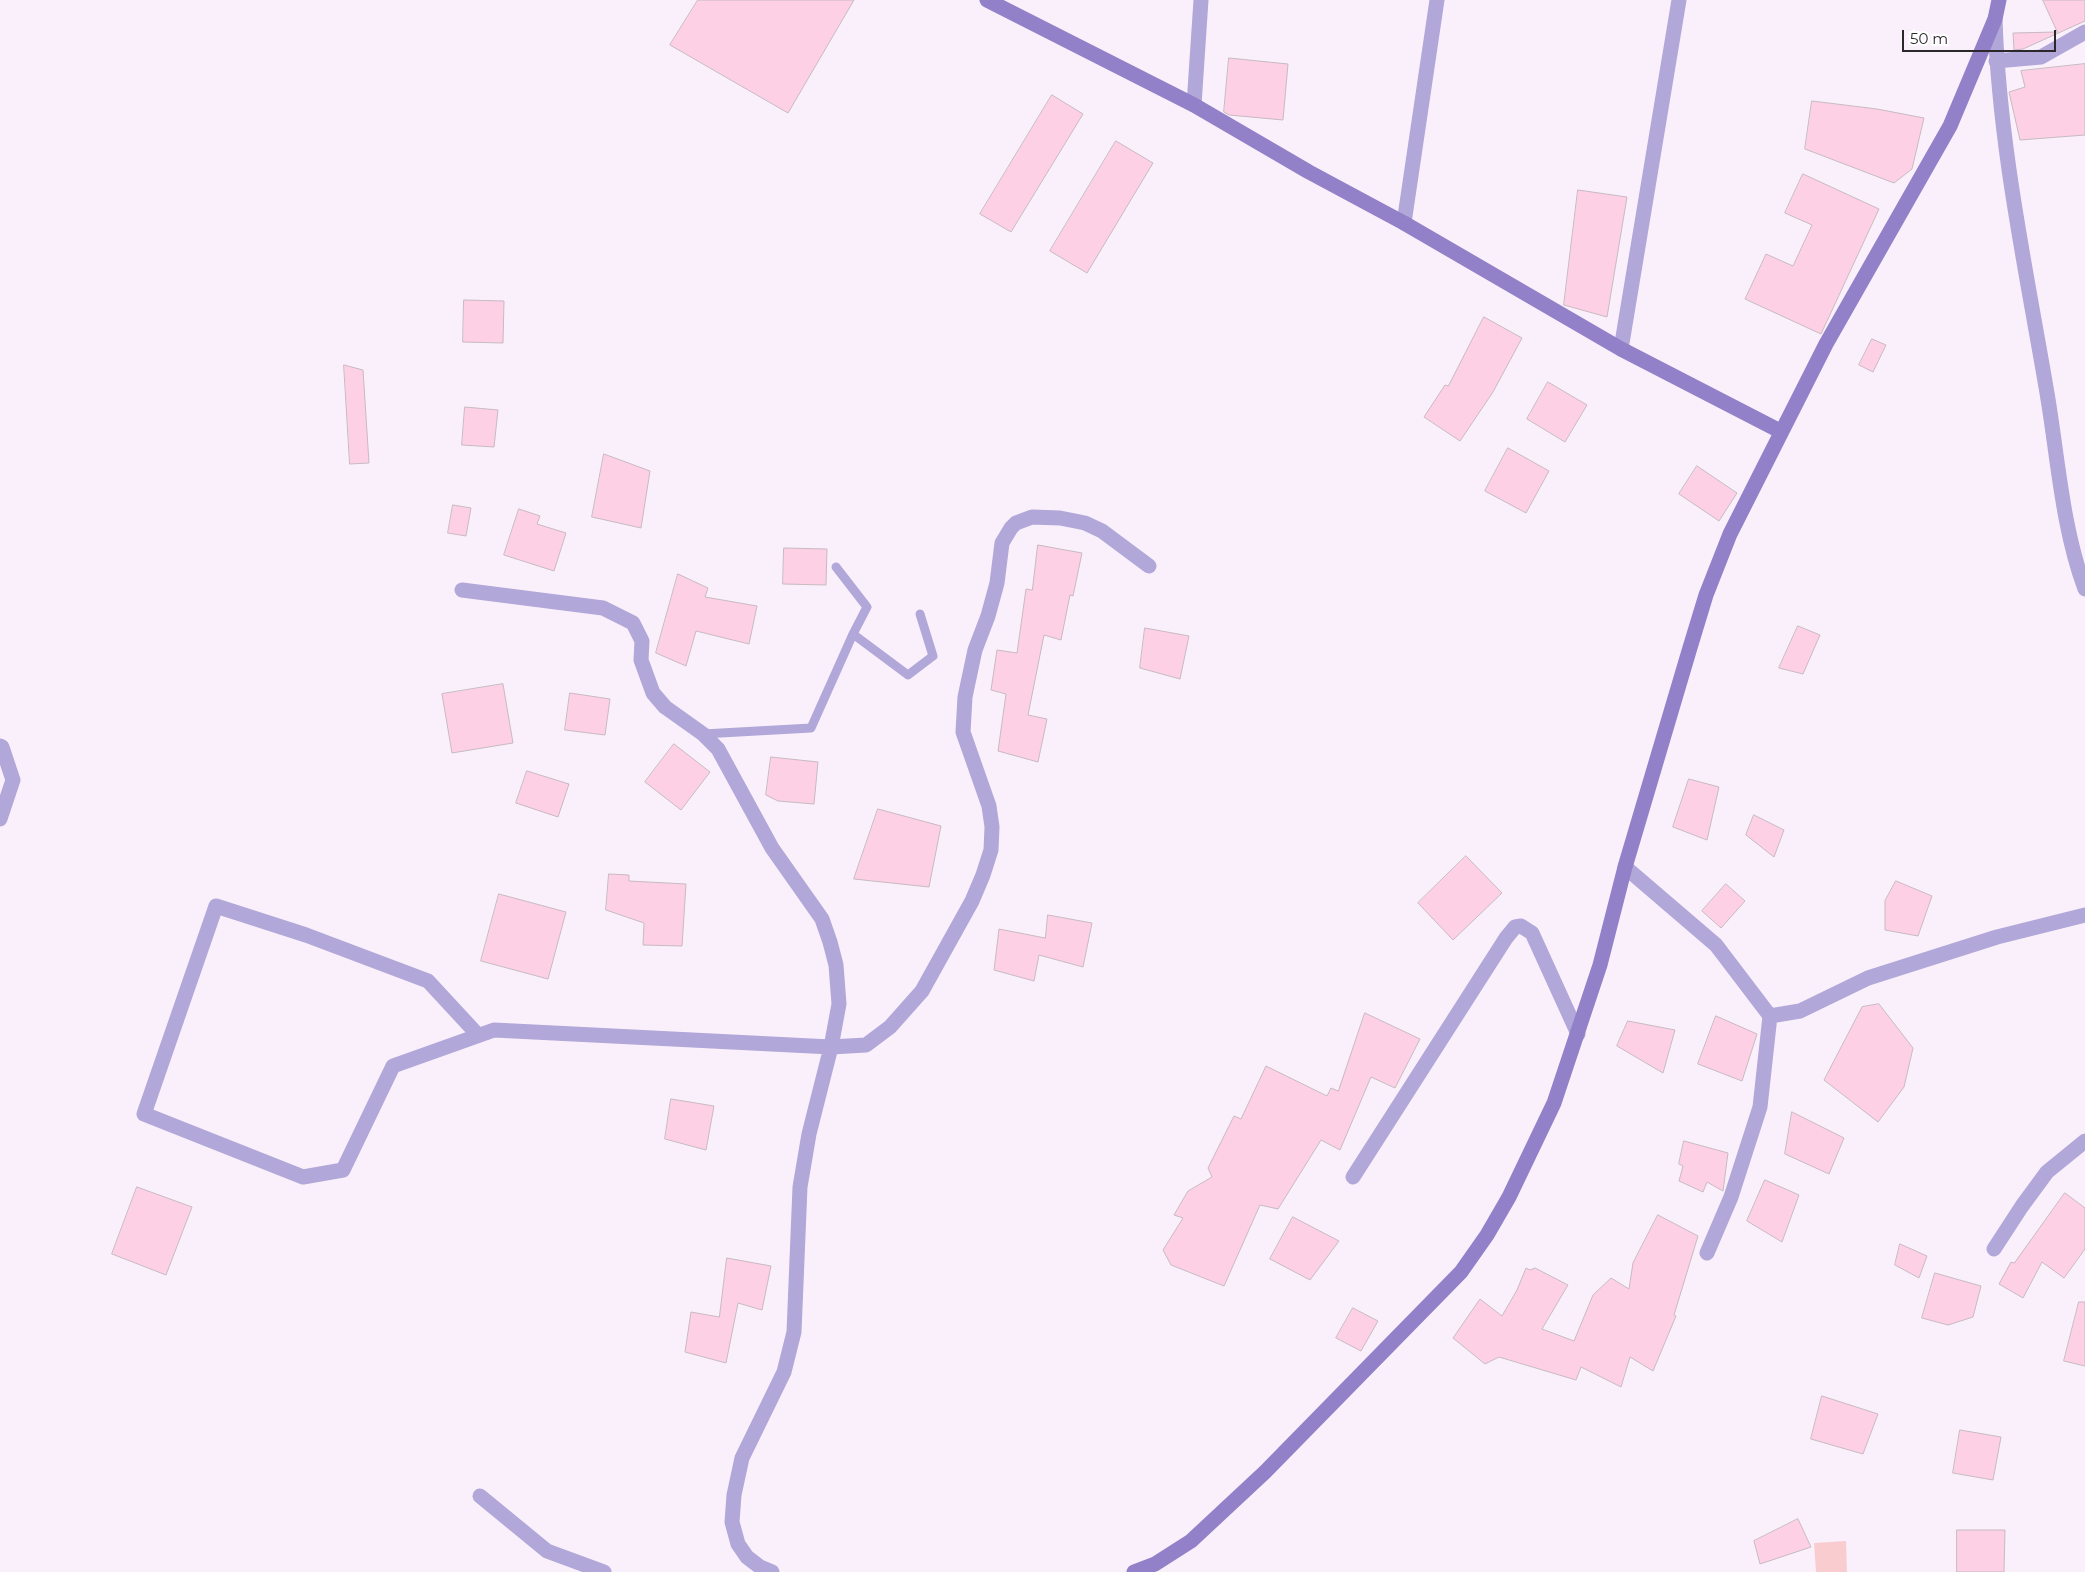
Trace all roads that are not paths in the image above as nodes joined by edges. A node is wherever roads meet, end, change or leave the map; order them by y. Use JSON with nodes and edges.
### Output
{"nodes":[{"id":1,"x":987,"y":0,"type":"edge"},
{"id":2,"x":1201,"y":0,"type":"edge"},
{"id":3,"x":1437,"y":0,"type":"edge"},
{"id":4,"x":1680,"y":0,"type":"edge"},
{"id":5,"x":1999,"y":0,"type":"edge"},
{"id":6,"x":1995,"y":19,"type":"junction"},
{"id":7,"x":2085,"y":32,"type":"edge"},
{"id":8,"x":1996,"y":61,"type":"junction"},
{"id":9,"x":1194,"y":105,"type":"junction"},
{"id":10,"x":1404,"y":223,"type":"junction"},
{"id":11,"x":1621,"y":349,"type":"junction"},
{"id":12,"x":1780,"y":432,"type":"junction"},
{"id":13,"x":1149,"y":566,"type":"dead end"},
{"id":14,"x":836,"y":567,"type":"dead end"},
{"id":15,"x":2085,"y":589,"type":"edge"},
{"id":16,"x":462,"y":590,"type":"dead end"},
{"id":17,"x":920,"y":614,"type":"dead end"},
{"id":18,"x":853,"y":634,"type":"junction"},
{"id":19,"x":703,"y":734,"type":"junction"},
{"id":20,"x":0,"y":746,"type":"edge"},
{"id":21,"x":0,"y":819,"type":"edge"},
{"id":22,"x":1625,"y":867,"type":"junction"},
{"id":23,"x":2085,"y":915,"type":"edge"},
{"id":24,"x":1770,"y":1016,"type":"junction"},
{"id":25,"x":1578,"y":1034,"type":"junction"},
{"id":26,"x":478,"y":1035,"type":"junction"},
{"id":27,"x":831,"y":1047,"type":"junction"},
{"id":28,"x":2085,"y":1141,"type":"edge"},
{"id":29,"x":1353,"y":1177,"type":"dead end"},
{"id":30,"x":1994,"y":1249,"type":"dead end"},
{"id":31,"x":1707,"y":1253,"type":"dead end"},
{"id":32,"x":480,"y":1496,"type":"dead end"},
{"id":33,"x":604,"y":1572,"type":"edge"},
{"id":34,"x":772,"y":1572,"type":"edge"},
{"id":35,"x":1134,"y":1572,"type":"edge"}],
"edges":[{"from":1,"to":9,"type":"street"},
{"from":2,"to":9,"type":"street"},
{"from":3,"to":10,"type":"street"},
{"from":4,"to":11,"type":"street"},
{"from":5,"to":6,"type":"street"},
{"from":6,"to":8,"type":"street"},
{"from":6,"to":12,"type":"street"},
{"from":7,"to":8,"type":"street"},
{"from":8,"to":15,"type":"street"},
{"from":9,"to":10,"type":"street"},
{"from":10,"to":11,"type":"street"},
{"from":11,"to":12,"type":"street"},
{"from":12,"to":22,"type":"street"},
{"from":13,"to":27,"type":"street"},
{"from":14,"to":18,"type":"lane"},
{"from":16,"to":19,"type":"street"},
{"from":17,"to":18,"type":"lane"},
{"from":18,"to":19,"type":"lane"},
{"from":19,"to":27,"type":"street"},
{"from":20,"to":21,"type":"street"},
{"from":22,"to":24,"type":"street"},
{"from":22,"to":25,"type":"street"},
{"from":23,"to":24,"type":"street"},
{"from":24,"to":31,"type":"street"},
{"from":25,"to":29,"type":"street"},
{"from":25,"to":35,"type":"street"},
{"from":26,"to":26,"type":"street"},
{"from":26,"to":27,"type":"street"},
{"from":27,"to":34,"type":"street"},
{"from":28,"to":30,"type":"street"},
{"from":32,"to":33,"type":"street"}]}
